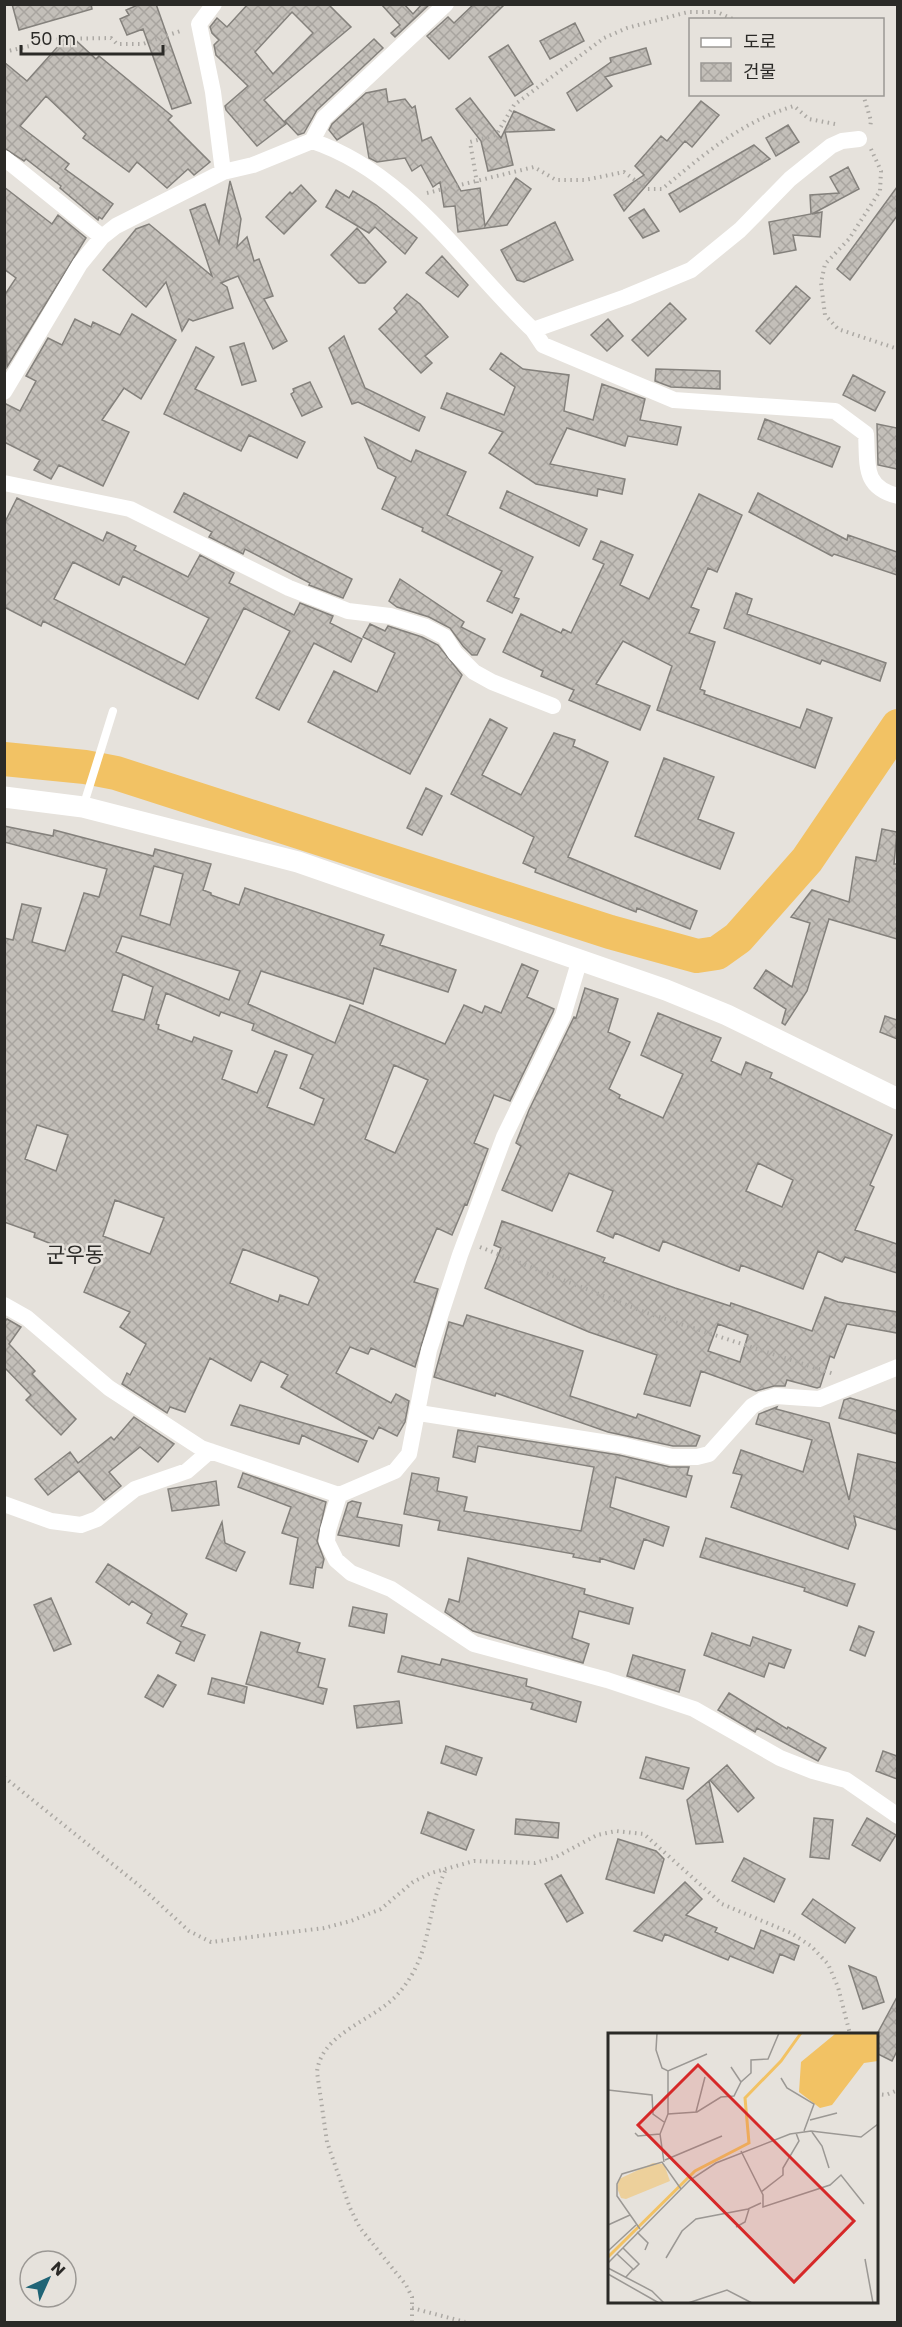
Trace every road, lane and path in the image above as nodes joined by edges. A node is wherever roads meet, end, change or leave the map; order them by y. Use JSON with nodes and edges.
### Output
{"nodes":[{"id":1,"x":214,"y":4,"type":"edge"},
{"id":2,"x":446,"y":4,"type":"edge"},
{"id":3,"x":730,"y":18,"type":"edge"},
{"id":4,"x":199,"y":24,"type":"junction"},
{"id":5,"x":4,"y":52,"type":"edge"},
{"id":6,"x":864,"y":96,"type":"edge"},
{"id":7,"x":312,"y":141,"type":"junction"},
{"id":8,"x":864,"y":142,"type":"junction"},
{"id":9,"x":4,"y":158,"type":"edge"},
{"id":10,"x":223,"y":172,"type":"junction"},
{"id":11,"x":477,"y":183,"type":"junction"},
{"id":12,"x":406,"y":198,"type":"junction"},
{"id":13,"x":102,"y":237,"type":"junction"},
{"id":14,"x":533,"y":330,"type":"junction"},
{"id":15,"x":897,"y":349,"type":"edge"},
{"id":16,"x":4,"y":392,"type":"edge"},
{"id":17,"x":4,"y":483,"type":"edge"},
{"id":18,"x":897,"y":496,"type":"edge"},
{"id":19,"x":553,"y":706,"type":"dead end"},
{"id":20,"x":113,"y":711,"type":"dead end"},
{"id":21,"x":4,"y":797,"type":"edge"},
{"id":22,"x":85,"y":798,"type":"junction"},
{"id":23,"x":580,"y":958,"type":"junction"},
{"id":24,"x":897,"y":1099,"type":"edge"},
{"id":25,"x":465,"y":1241,"type":"junction"},
{"id":26,"x":4,"y":1305,"type":"edge"},
{"id":27,"x":897,"y":1367,"type":"edge"},
{"id":28,"x":860,"y":1382,"type":"junction"},
{"id":29,"x":419,"y":1413,"type":"junction"},
{"id":30,"x":210,"y":1451,"type":"junction"},
{"id":31,"x":339,"y":1495,"type":"junction"},
{"id":32,"x":4,"y":1504,"type":"edge"},
{"id":33,"x":4,"y":1777,"type":"edge"},
{"id":34,"x":897,"y":1816,"type":"edge"},
{"id":35,"x":446,"y":1869,"type":"junction"},
{"id":36,"x":850,"y":2033,"type":"edge"},
{"id":37,"x":897,"y":2090,"type":"edge"},
{"id":38,"x":878,"y":2094,"type":"edge"},
{"id":39,"x":412,"y":2308,"type":"junction"},
{"id":40,"x":412,"y":2322,"type":"edge"},
{"id":41,"x":465,"y":2322,"type":"edge"}],
"edges":[{"from":1,"to":4,"type":"street"},
{"from":2,"to":7,"type":"street"},
{"from":3,"to":11,"type":"path"},
{"from":4,"to":5,"type":"path"},
{"from":4,"to":10,"type":"street"},
{"from":6,"to":8,"type":"path"},
{"from":7,"to":10,"type":"street"},
{"from":7,"to":12,"type":"street"},
{"from":8,"to":11,"type":"path"},
{"from":8,"to":14,"type":"street"},
{"from":8,"to":15,"type":"path"},
{"from":9,"to":13,"type":"street"},
{"from":10,"to":13,"type":"street"},
{"from":11,"to":12,"type":"path"},
{"from":12,"to":14,"type":"street"},
{"from":13,"to":16,"type":"street"},
{"from":14,"to":18,"type":"street"},
{"from":17,"to":19,"type":"street"},
{"from":20,"to":22,"type":"lane"},
{"from":21,"to":22,"type":"street"},
{"from":22,"to":23,"type":"street"},
{"from":23,"to":24,"type":"street"},
{"from":23,"to":25,"type":"street"},
{"from":25,"to":28,"type":"path"},
{"from":25,"to":29,"type":"street"},
{"from":26,"to":30,"type":"street"},
{"from":27,"to":28,"type":"street"},
{"from":28,"to":29,"type":"street"},
{"from":29,"to":31,"type":"street"},
{"from":30,"to":31,"type":"street"},
{"from":30,"to":32,"type":"street"},
{"from":31,"to":34,"type":"street"},
{"from":33,"to":35,"type":"path"},
{"from":35,"to":36,"type":"path"},
{"from":35,"to":39,"type":"path"},
{"from":37,"to":38,"type":"path"},
{"from":39,"to":40,"type":"path"},
{"from":39,"to":41,"type":"path"}]}
